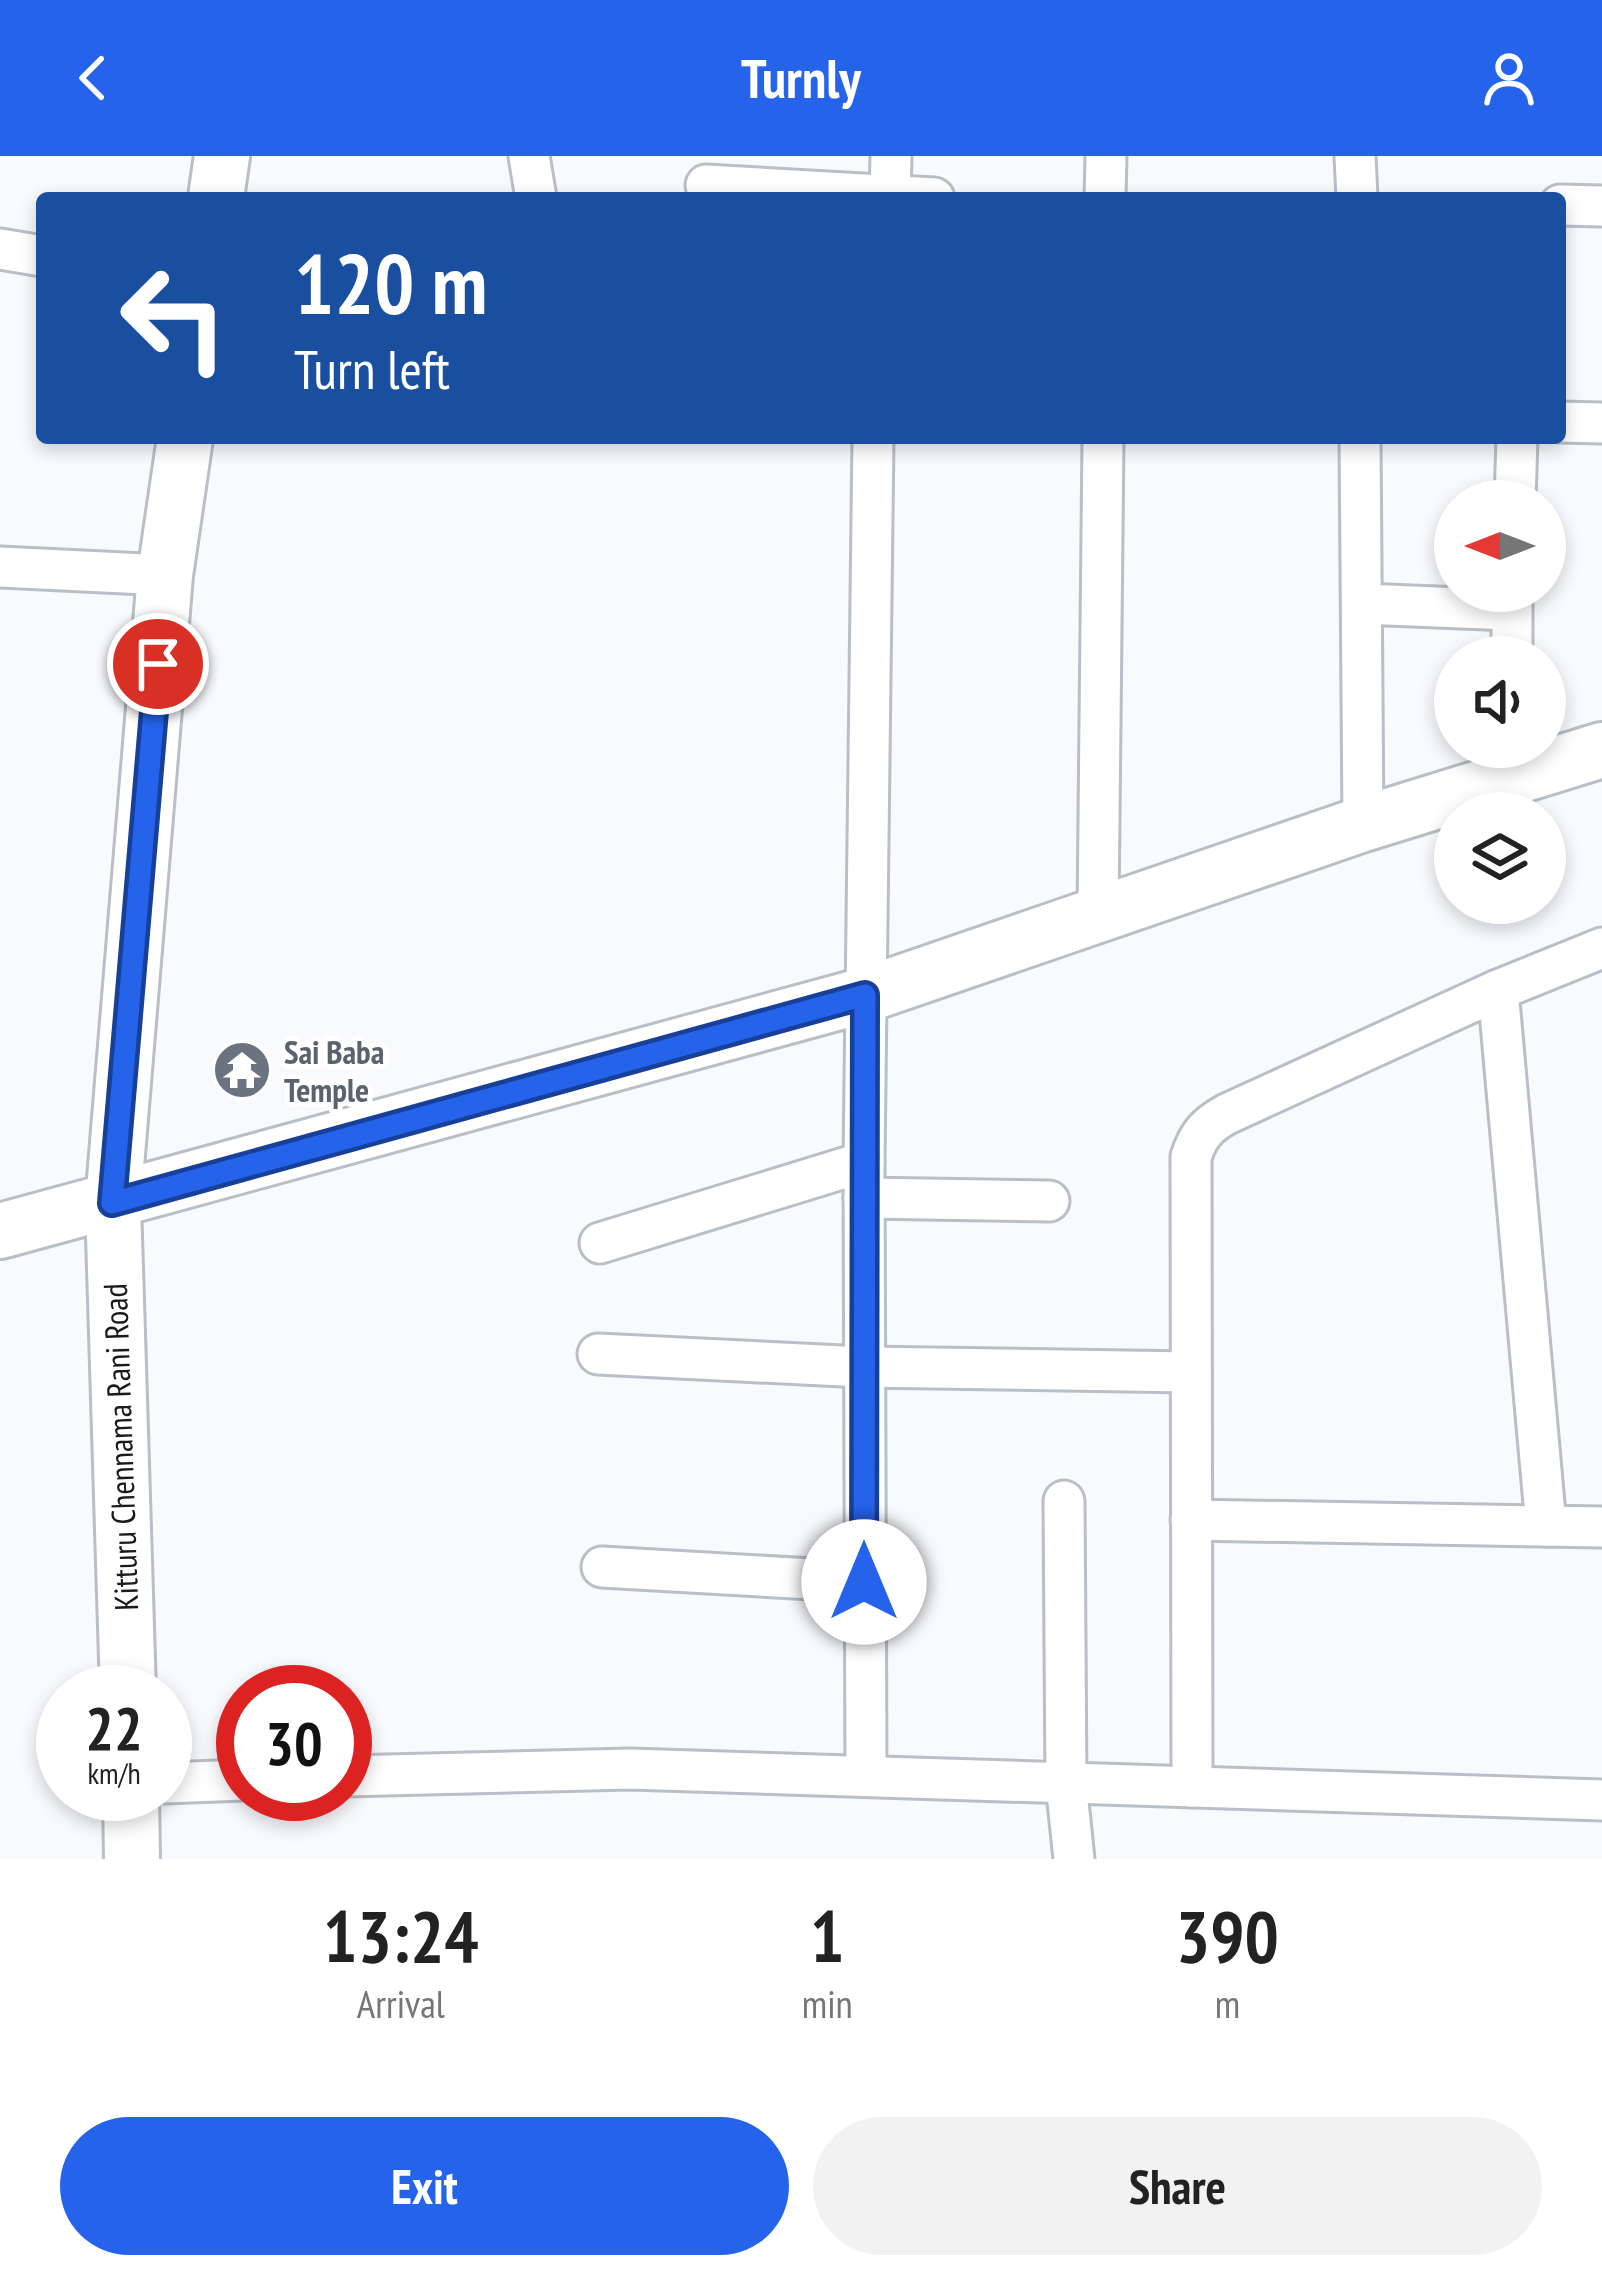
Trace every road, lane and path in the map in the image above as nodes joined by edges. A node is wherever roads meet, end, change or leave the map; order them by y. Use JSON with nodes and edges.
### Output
{"nodes":[{"id":1,"x":222,"y":156,"type":"edge"},
{"id":2,"x":529,"y":156,"type":"edge"},
{"id":3,"x":891,"y":156,"type":"edge"},
{"id":4,"x":1106,"y":156,"type":"edge"},
{"id":5,"x":1355,"y":156,"type":"edge"},
{"id":6,"x":706,"y":180,"type":"edge"},
{"id":7,"x":217,"y":192,"type":"edge"},
{"id":8,"x":535,"y":192,"type":"edge"},
{"id":9,"x":836,"y":192,"type":"edge"},
{"id":10,"x":890,"y":192,"type":"edge"},
{"id":11,"x":1105,"y":192,"type":"edge"},
{"id":12,"x":1357,"y":192,"type":"edge"},
{"id":13,"x":1566,"y":205,"type":"edge"},
{"id":14,"x":1602,"y":206,"type":"edge"},
{"id":15,"x":0,"y":249,"type":"edge"},
{"id":16,"x":36,"y":255,"type":"edge"},
{"id":17,"x":1566,"y":422,"type":"edge"},
{"id":18,"x":1602,"y":423,"type":"edge"},
{"id":19,"x":184,"y":444,"type":"edge"},
{"id":20,"x":873,"y":444,"type":"edge"},
{"id":21,"x":1103,"y":444,"type":"edge"},
{"id":22,"x":1360,"y":444,"type":"edge"},
{"id":23,"x":1516,"y":444,"type":"edge"},
{"id":24,"x":1515,"y":480,"type":"edge"},
{"id":25,"x":0,"y":567,"type":"edge"},
{"id":26,"x":165,"y":575,"type":"junction"},
{"id":27,"x":1434,"y":602,"type":"edge"},
{"id":28,"x":1362,"y":604,"type":"junction"},
{"id":29,"x":1602,"y":750,"type":"edge"},
{"id":30,"x":1566,"y":755,"type":"edge"},
{"id":31,"x":1498,"y":768,"type":"edge"},
{"id":32,"x":1363,"y":824,"type":"junction"},
{"id":33,"x":1098,"y":913,"type":"junction"},
{"id":34,"x":1602,"y":948,"type":"edge"},
{"id":35,"x":1498,"y":990,"type":"junction"},
{"id":36,"x":865,"y":995,"type":"junction"},
{"id":37,"x":864,"y":1180,"type":"junction"},
{"id":38,"x":1049,"y":1201,"type":"dead end"},
{"id":39,"x":112,"y":1203,"type":"junction"},
{"id":40,"x":0,"y":1231,"type":"edge"},
{"id":41,"x":601,"y":1243,"type":"dead end"},
{"id":42,"x":598,"y":1354,"type":"dead end"},
{"id":43,"x":863,"y":1367,"type":"junction"},
{"id":44,"x":1191,"y":1372,"type":"junction"},
{"id":45,"x":1064,"y":1502,"type":"dead end"},
{"id":46,"x":1191,"y":1520,"type":"junction"},
{"id":47,"x":1546,"y":1526,"type":"junction"},
{"id":48,"x":1602,"y":1527,"type":"edge"},
{"id":49,"x":602,"y":1568,"type":"dead end"},
{"id":50,"x":864,"y":1582,"type":"junction"},
{"id":51,"x":127,"y":1665,"type":"edge"},
{"id":52,"x":372,"y":1775,"type":"edge"},
{"id":53,"x":866,"y":1776,"type":"junction"},
{"id":54,"x":1066,"y":1783,"type":"junction"},
{"id":55,"x":1192,"y":1787,"type":"junction"},
{"id":56,"x":1602,"y":1800,"type":"edge"},
{"id":57,"x":131,"y":1821,"type":"edge"},
{"id":58,"x":132,"y":1859,"type":"edge"},
{"id":59,"x":1074,"y":1859,"type":"edge"}],
"edges":[{"from":1,"to":7,"type":"street"},
{"from":2,"to":8,"type":"street"},
{"from":3,"to":10,"type":"street"},
{"from":4,"to":11,"type":"street"},
{"from":5,"to":12,"type":"street"},
{"from":6,"to":9,"type":"street"},
{"from":13,"to":14,"type":"street"},
{"from":15,"to":16,"type":"street"},
{"from":17,"to":18,"type":"street"},
{"from":19,"to":26,"type":"street","name":"Kitturu Chennama Rani Road"},
{"from":20,"to":36,"type":"street"},
{"from":21,"to":33,"type":"street"},
{"from":22,"to":28,"type":"street"},
{"from":23,"to":24,"type":"street"},
{"from":25,"to":26,"type":"street"},
{"from":26,"to":39,"type":"street","name":"Kitturu Chennama Rani Road"},
{"from":27,"to":28,"type":"street"},
{"from":28,"to":32,"type":"street"},
{"from":29,"to":30,"type":"street"},
{"from":31,"to":32,"type":"street"},
{"from":32,"to":33,"type":"street"},
{"from":33,"to":36,"type":"street"},
{"from":34,"to":35,"type":"street"},
{"from":35,"to":44,"type":"street"},
{"from":35,"to":47,"type":"street"},
{"from":36,"to":37,"type":"street"},
{"from":36,"to":39,"type":"street"},
{"from":37,"to":38,"type":"street"},
{"from":37,"to":41,"type":"street"},
{"from":37,"to":43,"type":"street"},
{"from":39,"to":40,"type":"street"},
{"from":39,"to":51,"type":"street","name":"Kitturu Chennama Rani Road"},
{"from":42,"to":43,"type":"street"},
{"from":43,"to":44,"type":"street"},
{"from":43,"to":50,"type":"street"},
{"from":44,"to":46,"type":"street"},
{"from":45,"to":54,"type":"street"},
{"from":46,"to":47,"type":"street"},
{"from":46,"to":55,"type":"street"},
{"from":47,"to":48,"type":"street"},
{"from":49,"to":50,"type":"street"},
{"from":50,"to":53,"type":"street"},
{"from":52,"to":53,"type":"street"},
{"from":53,"to":54,"type":"street"},
{"from":54,"to":55,"type":"street"},
{"from":54,"to":59,"type":"street"},
{"from":55,"to":56,"type":"street"},
{"from":57,"to":58,"type":"street"}]}
